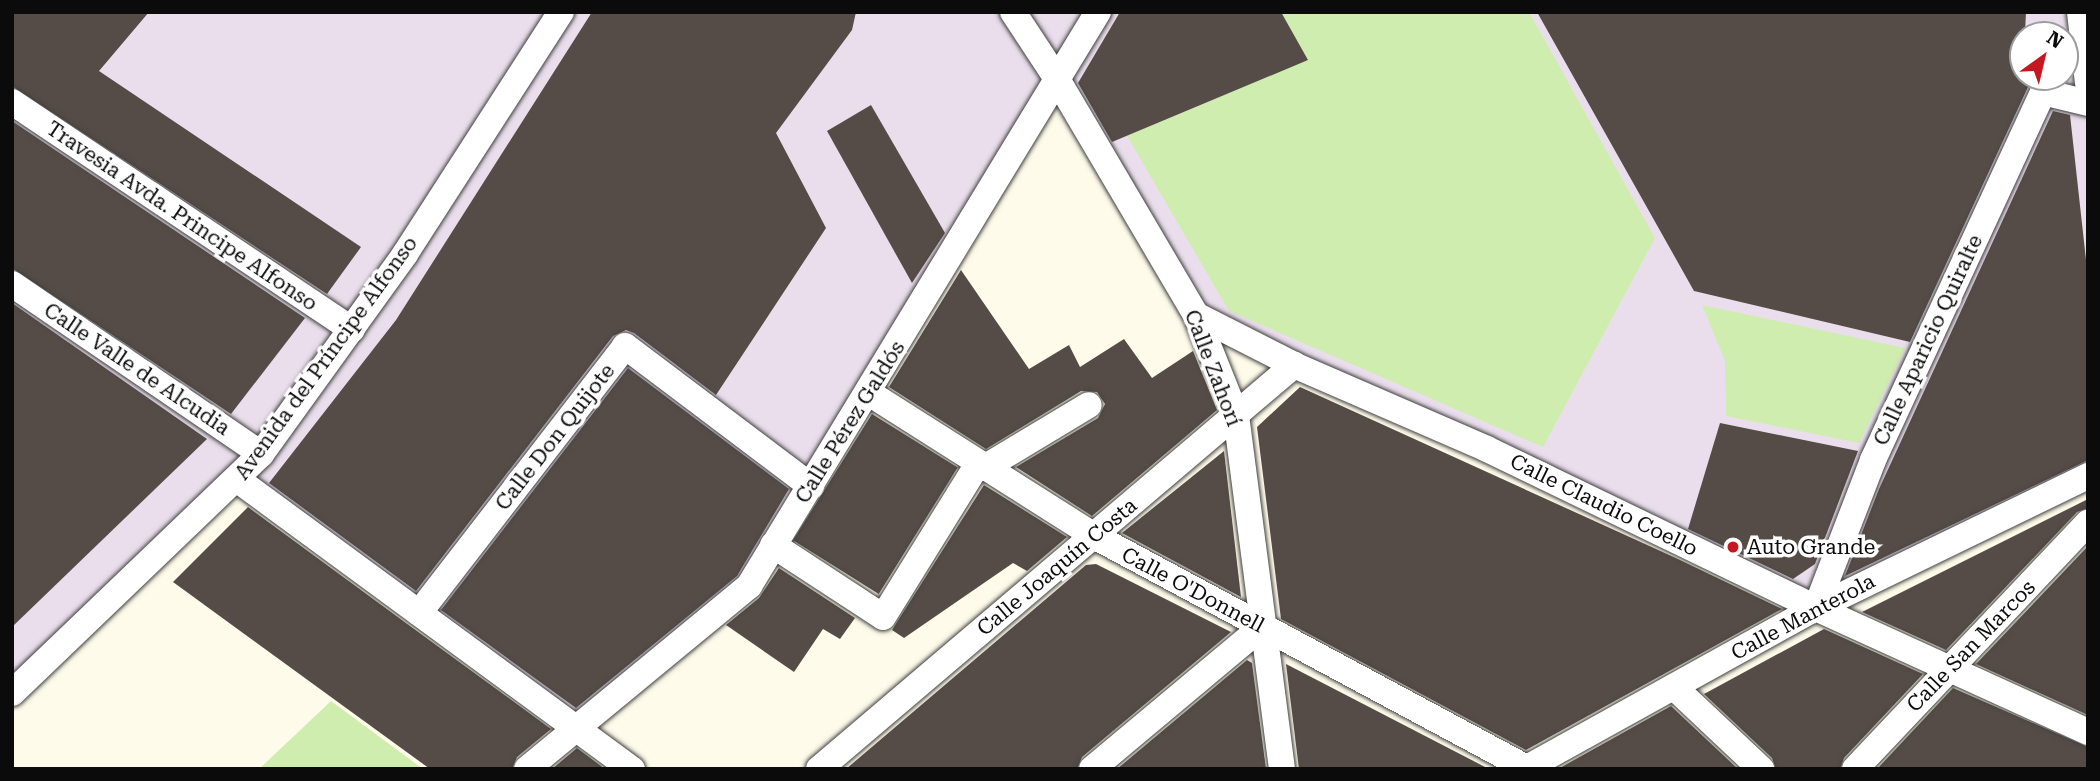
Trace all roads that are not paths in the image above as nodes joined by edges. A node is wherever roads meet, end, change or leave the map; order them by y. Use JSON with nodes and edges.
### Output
{"nodes":[{"id":1,"x":561,"y":12,"type":"edge"},
{"id":2,"x":1013,"y":12,"type":"edge"},
{"id":3,"x":1098,"y":12,"type":"edge"},
{"id":4,"x":2080,"y":12,"type":"edge"},
{"id":5,"x":1058,"y":79,"type":"junction"},
{"id":6,"x":2088,"y":83,"type":"edge"},
{"id":7,"x":2043,"y":91,"type":"edge"},
{"id":8,"x":2060,"y":91,"type":"edge"},
{"id":9,"x":12,"y":102,"type":"edge"},
{"id":10,"x":2088,"y":103,"type":"edge"},
{"id":11,"x":12,"y":284,"type":"edge"},
{"id":12,"x":1196,"y":315,"type":"junction"},
{"id":13,"x":352,"y":330,"type":"junction"},
{"id":14,"x":1294,"y":365,"type":"junction"},
{"id":15,"x":869,"y":393,"type":"junction"},
{"id":16,"x":1089,"y":405,"type":"dead end"},
{"id":17,"x":1236,"y":415,"type":"junction"},
{"id":18,"x":261,"y":454,"type":"junction"},
{"id":19,"x":981,"y":466,"type":"junction"},
{"id":20,"x":2088,"y":476,"type":"edge"},
{"id":21,"x":238,"y":480,"type":"junction"},
{"id":22,"x":811,"y":486,"type":"junction"},
{"id":23,"x":2088,"y":523,"type":"edge"},
{"id":24,"x":1094,"y":536,"type":"junction"},
{"id":25,"x":773,"y":545,"type":"junction"},
{"id":26,"x":1816,"y":608,"type":"junction"},
{"id":27,"x":419,"y":613,"type":"junction"},
{"id":28,"x":1264,"y":628,"type":"junction"},
{"id":29,"x":1951,"y":668,"type":"junction"},
{"id":30,"x":1674,"y":687,"type":"junction"},
{"id":31,"x":12,"y":693,"type":"edge"},
{"id":32,"x":575,"y":728,"type":"junction"},
{"id":33,"x":2088,"y":732,"type":"edge"},
{"id":34,"x":1527,"y":768,"type":"edge"},
{"id":35,"x":527,"y":769,"type":"edge"},
{"id":36,"x":632,"y":769,"type":"edge"},
{"id":37,"x":819,"y":769,"type":"edge"},
{"id":38,"x":1091,"y":769,"type":"edge"},
{"id":39,"x":1282,"y":769,"type":"edge"},
{"id":40,"x":1761,"y":769,"type":"edge"},
{"id":41,"x":1854,"y":769,"type":"edge"}],
"edges":[{"from":1,"to":13,"type":"street","name":"Avenida del Príncipe Alfonso"},
{"from":2,"to":5,"type":"street","name":"Calle Zahorí"},
{"from":3,"to":5,"type":"street","name":"Calle Pérez Galdós"},
{"from":4,"to":6,"type":"street"},
{"from":5,"to":12,"type":"street","name":"Calle Zahorí"},
{"from":5,"to":15,"type":"street","name":"Calle Pérez Galdós"},
{"from":7,"to":26,"type":"street","name":"Calle Aparicio Quiralte"},
{"from":8,"to":10,"type":"street"},
{"from":9,"to":13,"type":"street","name":"Travesia Avda. Principe Alfonso"},
{"from":11,"to":18,"type":"street","name":"Calle Valle de Alcudia"},
{"from":12,"to":14,"type":"street","name":"Calle Claudio Coello"},
{"from":12,"to":17,"type":"street","name":"Calle Zahorí"},
{"from":13,"to":18,"type":"street","name":"Avenida del Príncipe Alfonso"},
{"from":14,"to":17,"type":"street","name":"Calle Joaquín Costa"},
{"from":14,"to":26,"type":"street","name":"Calle Claudio Coello"},
{"from":15,"to":19,"type":"street","name":"Calle O'Donnell"},
{"from":15,"to":22,"type":"street","name":"Calle Pérez Galdós"},
{"from":16,"to":19,"type":"street"},
{"from":17,"to":24,"type":"street","name":"Calle Joaquín Costa"},
{"from":17,"to":28,"type":"street","name":"Calle Zahorí"},
{"from":18,"to":21,"type":"street","name":"Avenida del Príncipe Alfonso"},
{"from":19,"to":24,"type":"street","name":"Calle O'Donnell"},
{"from":19,"to":25,"type":"street"},
{"from":20,"to":26,"type":"street","name":"Calle Manterola"},
{"from":21,"to":27,"type":"street"},
{"from":21,"to":31,"type":"street","name":"Avenida del Príncipe Alfonso"},
{"from":22,"to":25,"type":"street","name":"Calle Pérez Galdós"},
{"from":22,"to":27,"type":"street","name":"Calle Don Quijote"},
{"from":23,"to":29,"type":"street","name":"Calle San Marcos"},
{"from":24,"to":28,"type":"street","name":"Calle O'Donnell"},
{"from":24,"to":37,"type":"street","name":"Calle Joaquín Costa"},
{"from":25,"to":32,"type":"street","name":"Calle Pérez Galdós"},
{"from":26,"to":29,"type":"street","name":"Calle Claudio Coello"},
{"from":26,"to":30,"type":"street","name":"Calle Manterola"},
{"from":27,"to":32,"type":"street"},
{"from":28,"to":34,"type":"street","name":"Calle O'Donnell"},
{"from":28,"to":38,"type":"street"},
{"from":28,"to":39,"type":"street","name":"Calle Zahorí"},
{"from":29,"to":33,"type":"street","name":"Calle Claudio Coello"},
{"from":29,"to":41,"type":"street","name":"Calle San Marcos"},
{"from":30,"to":34,"type":"street","name":"Calle Manterola"},
{"from":30,"to":40,"type":"street"},
{"from":32,"to":35,"type":"street","name":"Calle Pérez Galdós"},
{"from":32,"to":36,"type":"street"}]}
